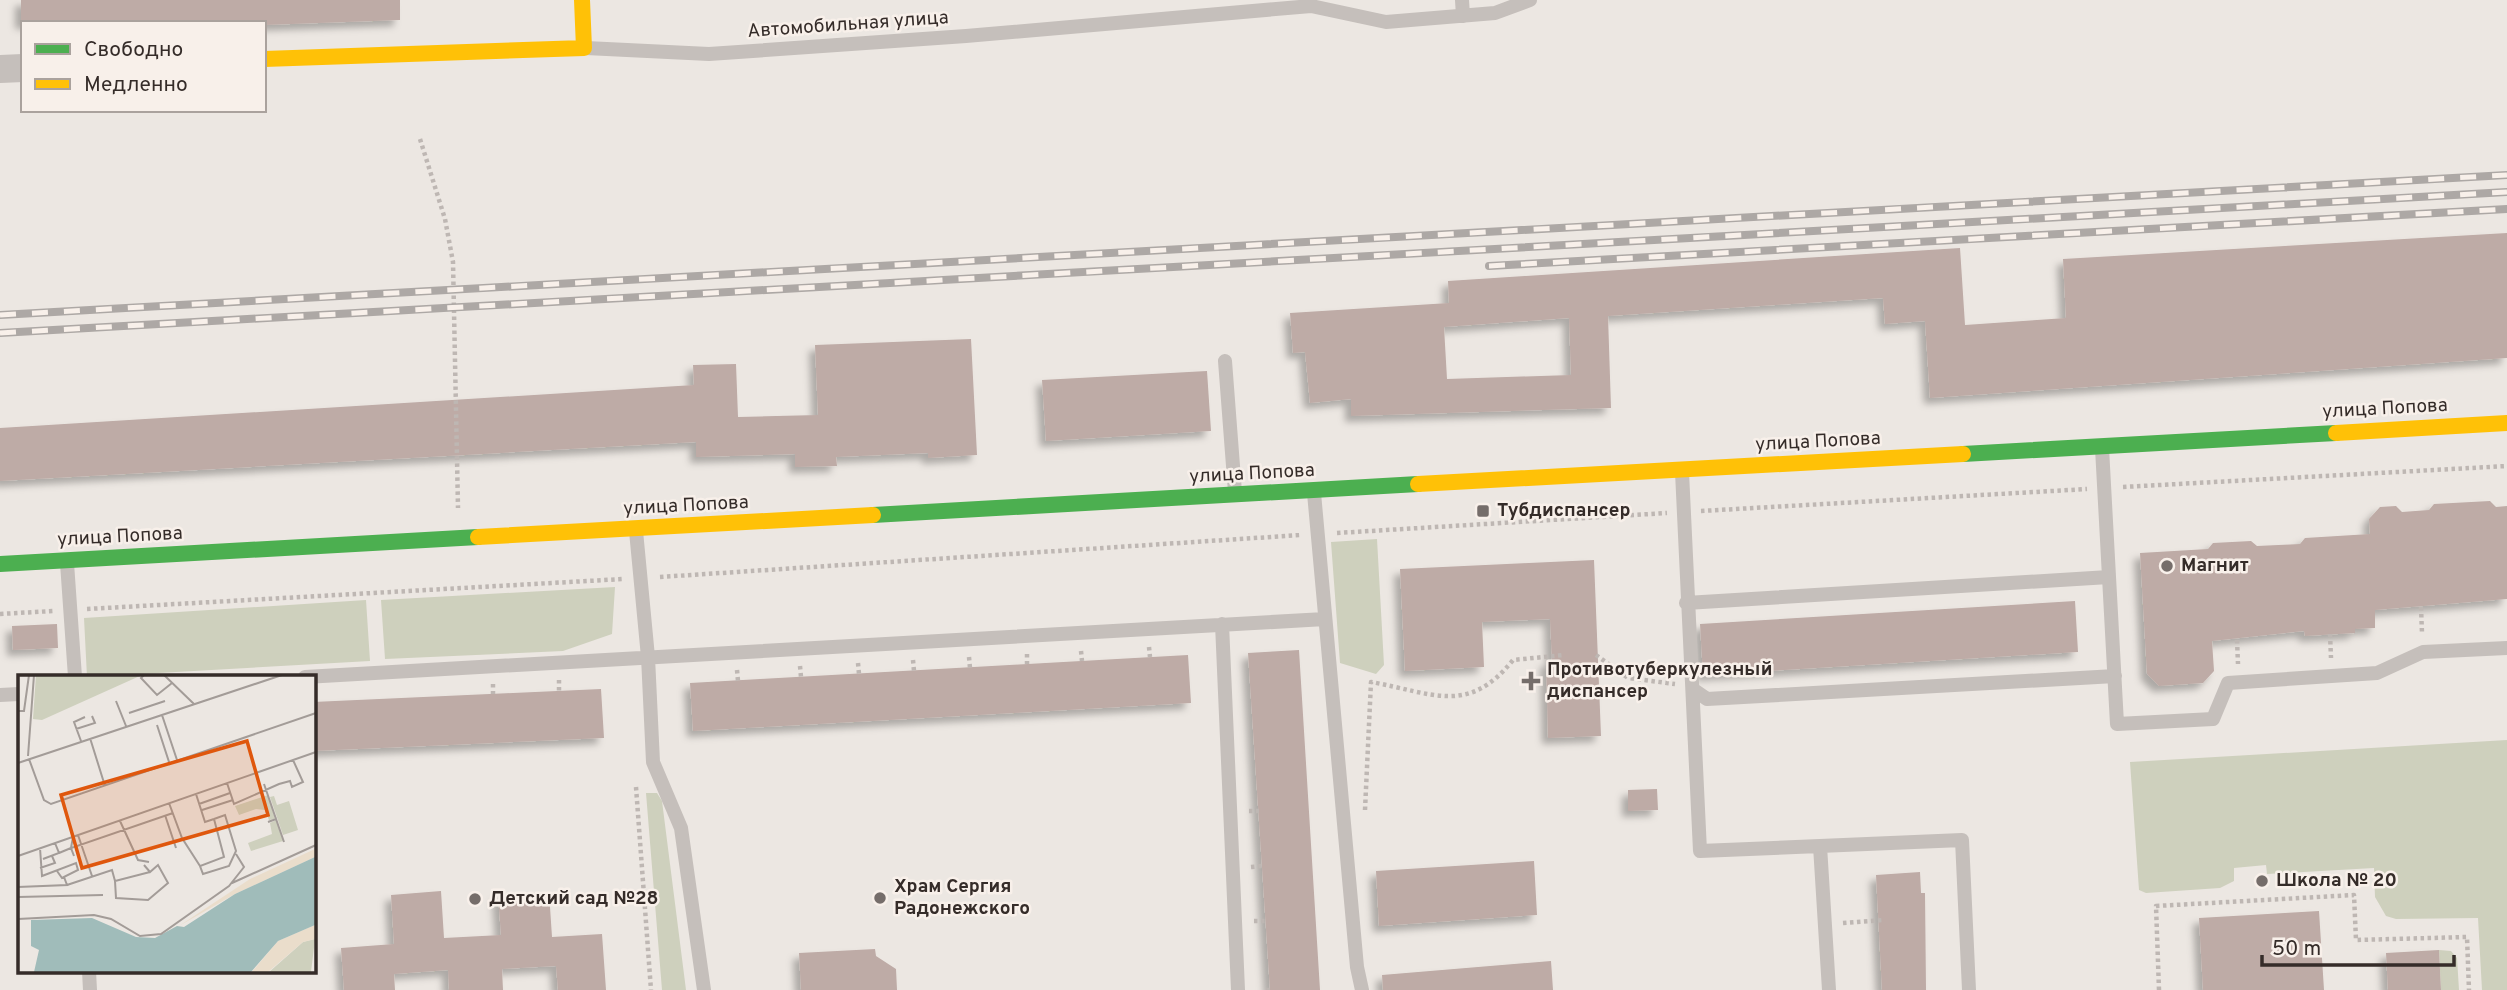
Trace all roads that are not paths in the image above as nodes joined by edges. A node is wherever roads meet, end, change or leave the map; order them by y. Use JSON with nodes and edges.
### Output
{"nodes":[{"id":1,"x":582,"y":0,"type":"edge"},
{"id":2,"x":1462,"y":0,"type":"edge"},
{"id":3,"x":1530,"y":0,"type":"edge"},
{"id":4,"x":1463,"y":16,"type":"junction"},
{"id":5,"x":584,"y":48,"type":"junction"},
{"id":6,"x":266,"y":59,"type":"edge"},
{"id":7,"x":21,"y":68,"type":"edge"},
{"id":8,"x":0,"y":69,"type":"edge"},
{"id":9,"x":1225,"y":361,"type":"dead end"},
{"id":10,"x":2507,"y":423,"type":"edge"},
{"id":11,"x":2102,"y":447,"type":"junction"},
{"id":12,"x":1682,"y":471,"type":"junction"},
{"id":13,"x":1314,"y":491,"type":"junction"},
{"id":14,"x":1236,"y":496,"type":"junction"},
{"id":15,"x":636,"y":529,"type":"junction"},
{"id":16,"x":67,"y":561,"type":"junction"},
{"id":17,"x":0,"y":564,"type":"edge"},
{"id":18,"x":2109,"y":577,"type":"junction"},
{"id":19,"x":1686,"y":603,"type":"junction"},
{"id":20,"x":1325,"y":618,"type":"junction"},
{"id":21,"x":1222,"y":624,"type":"junction"},
{"id":22,"x":2507,"y":648,"type":"edge"},
{"id":23,"x":648,"y":657,"type":"junction"},
{"id":24,"x":75,"y":675,"type":"edge"},
{"id":25,"x":315,"y":676,"type":"edge"},
{"id":26,"x":2115,"y":676,"type":"junction"},
{"id":27,"x":1694,"y":690,"type":"junction"},
{"id":28,"x":18,"y":694,"type":"edge"},
{"id":29,"x":0,"y":695,"type":"edge"},
{"id":30,"x":1820,"y":846,"type":"junction"},
{"id":31,"x":89,"y":972,"type":"edge"},
{"id":32,"x":90,"y":990,"type":"edge"},
{"id":33,"x":704,"y":990,"type":"edge"},
{"id":34,"x":1238,"y":990,"type":"edge"},
{"id":35,"x":1362,"y":990,"type":"edge"},
{"id":36,"x":1829,"y":990,"type":"edge"},
{"id":37,"x":1969,"y":990,"type":"edge"}],
"edges":[{"from":1,"to":5,"type":"street"},
{"from":2,"to":4,"type":"lane"},
{"from":3,"to":4,"type":"lane","name":"Автомобильная улица"},
{"from":4,"to":5,"type":"lane","name":"Автомобильная улица"},
{"from":5,"to":6,"type":"street"},
{"from":7,"to":8,"type":"street"},
{"from":9,"to":14,"type":"lane"},
{"from":10,"to":11,"type":"street","name":"улица Попова"},
{"from":11,"to":12,"type":"street","name":"улица Попова"},
{"from":11,"to":18,"type":"lane"},
{"from":12,"to":13,"type":"street","name":"улица Попова"},
{"from":12,"to":19,"type":"lane"},
{"from":13,"to":14,"type":"street","name":"улица Попова"},
{"from":13,"to":20,"type":"lane"},
{"from":14,"to":15,"type":"street","name":"улица Попова"},
{"from":15,"to":16,"type":"street","name":"улица Попова"},
{"from":15,"to":23,"type":"lane"},
{"from":16,"to":17,"type":"street","name":"улица Попова"},
{"from":16,"to":24,"type":"lane"},
{"from":18,"to":19,"type":"lane"},
{"from":18,"to":26,"type":"lane"},
{"from":19,"to":27,"type":"lane"},
{"from":20,"to":21,"type":"lane"},
{"from":20,"to":35,"type":"lane"},
{"from":21,"to":23,"type":"lane"},
{"from":21,"to":34,"type":"lane"},
{"from":22,"to":26,"type":"lane"},
{"from":23,"to":25,"type":"lane"},
{"from":23,"to":33,"type":"lane"},
{"from":26,"to":27,"type":"lane"},
{"from":27,"to":30,"type":"lane"},
{"from":28,"to":29,"type":"lane"},
{"from":30,"to":36,"type":"lane"},
{"from":30,"to":37,"type":"lane"},
{"from":31,"to":32,"type":"lane"}]}
